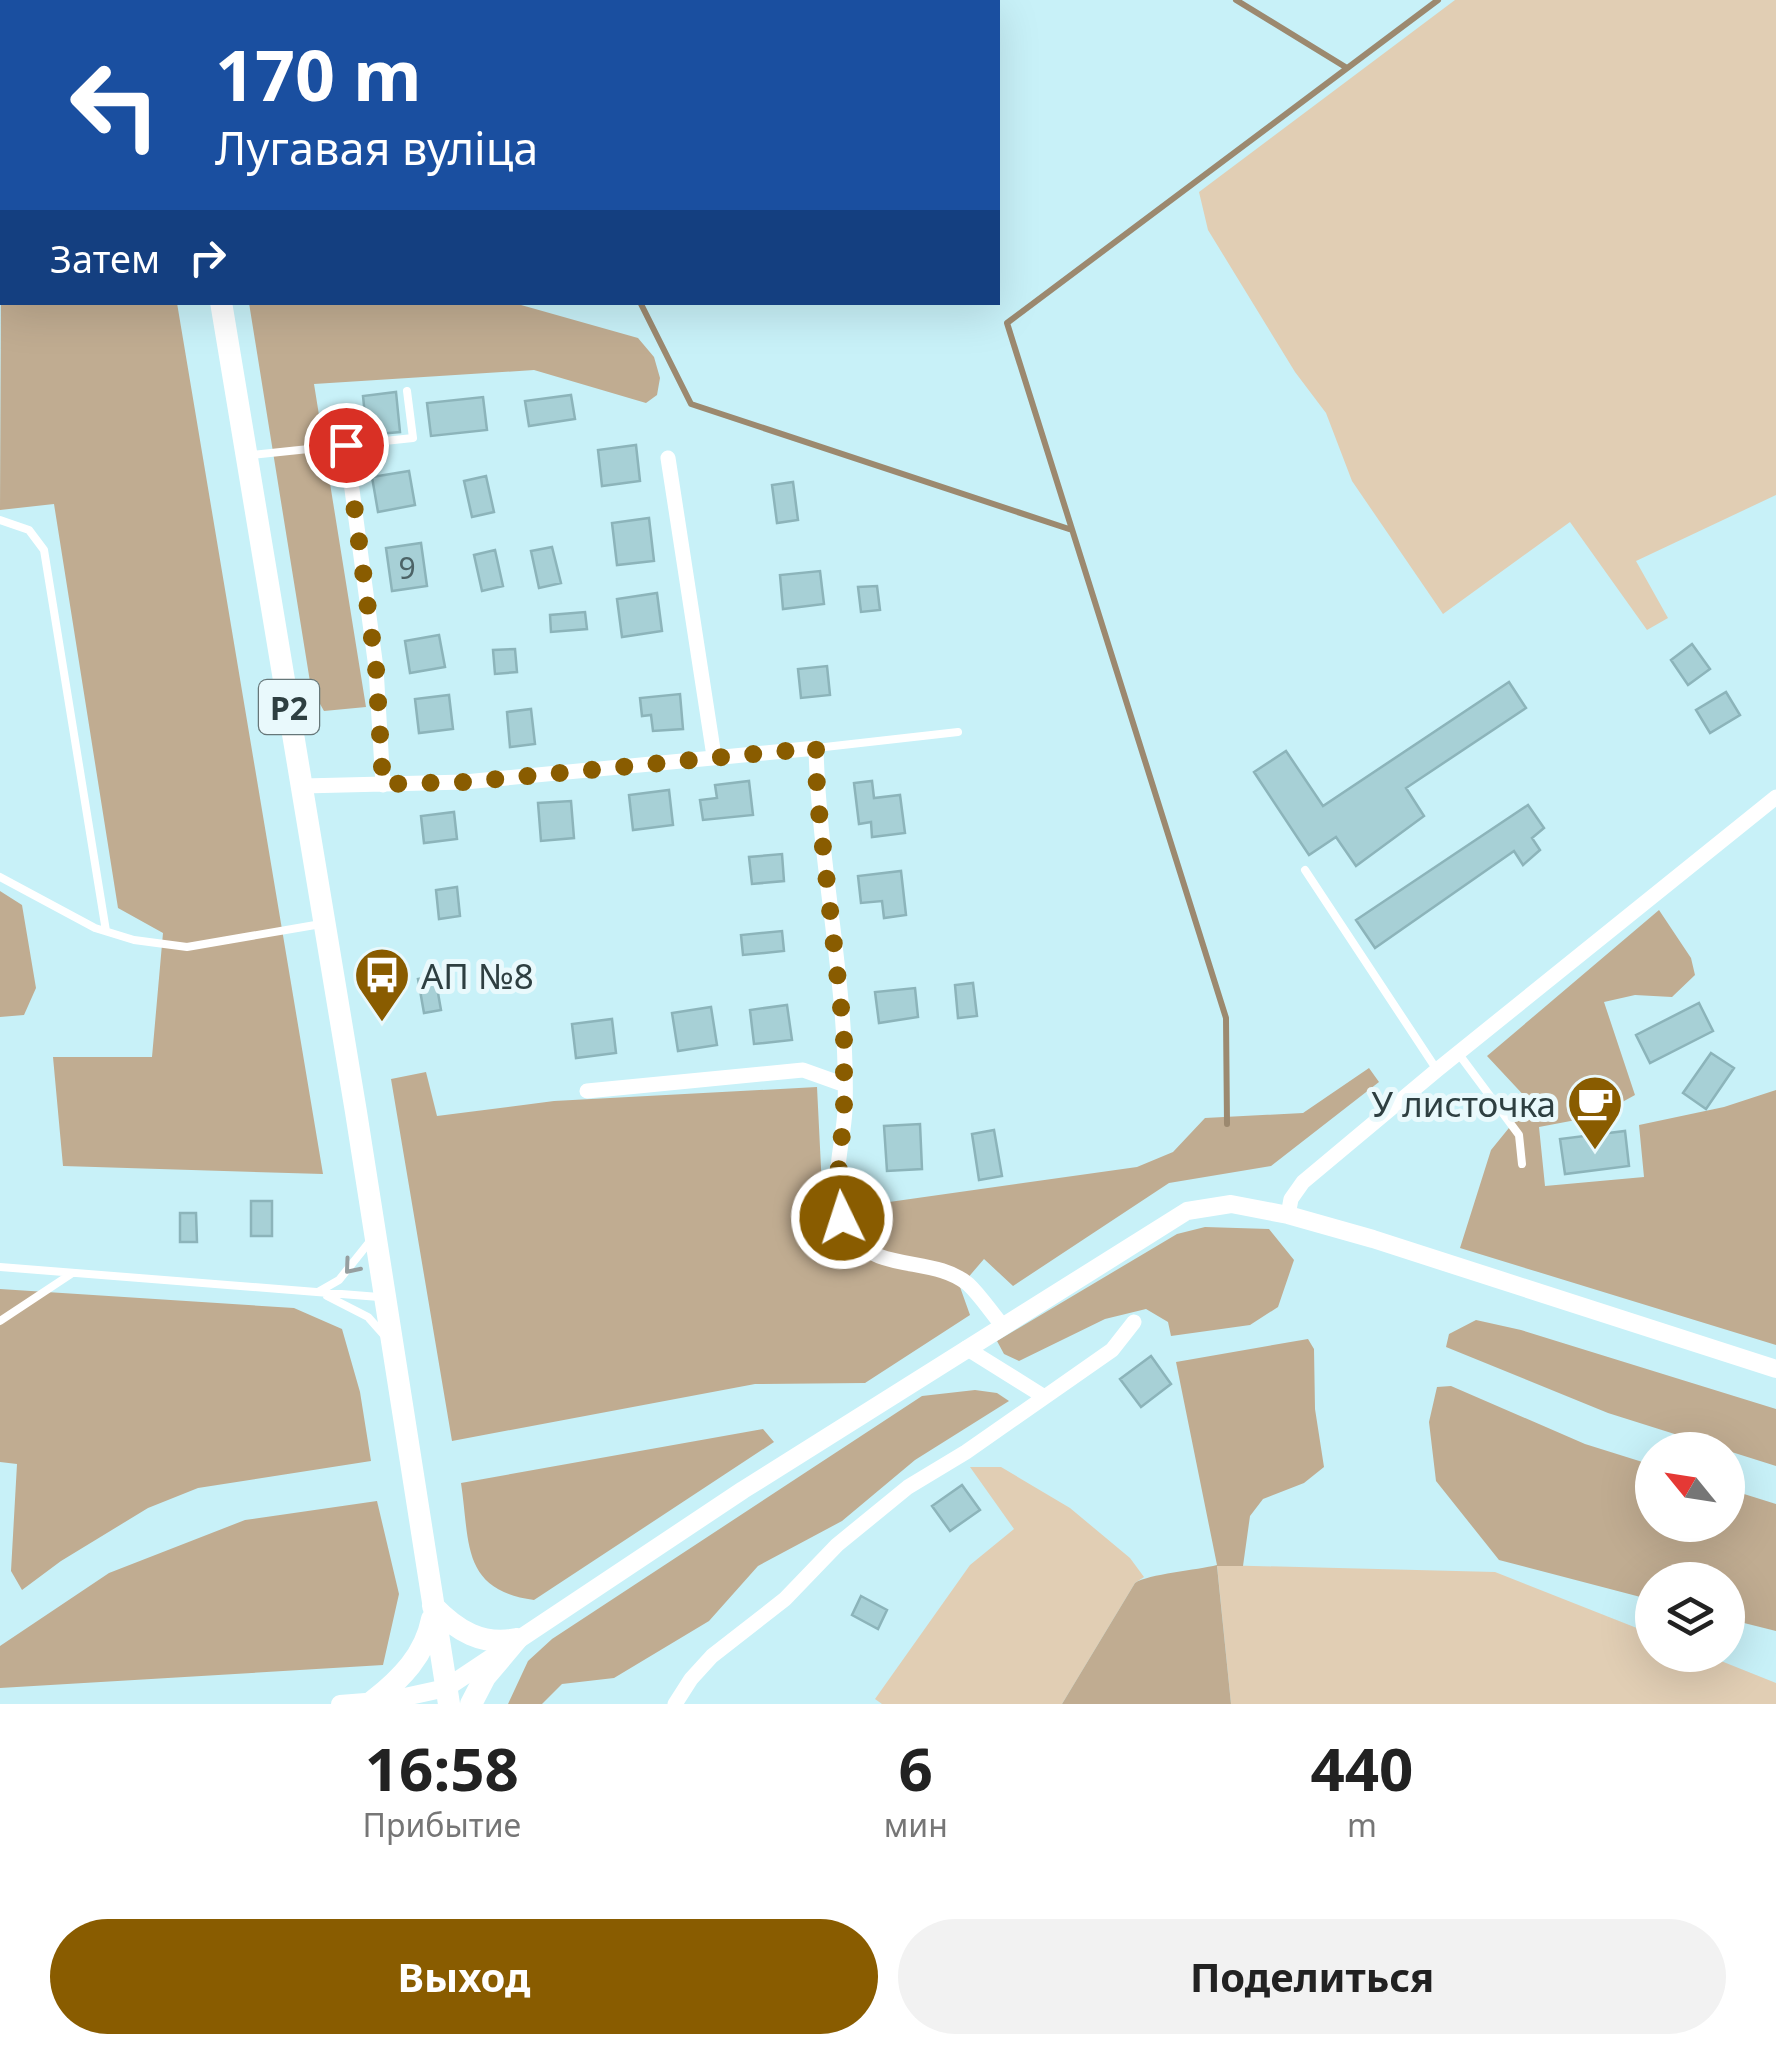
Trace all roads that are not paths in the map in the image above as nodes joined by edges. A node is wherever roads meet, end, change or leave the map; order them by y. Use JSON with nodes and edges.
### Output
{"nodes":[{"id":1,"x":221,"y":305,"type":"edge"},
{"id":2,"x":407,"y":390,"type":"dead end"},
{"id":3,"x":346,"y":445,"type":"junction"},
{"id":4,"x":247,"y":455,"type":"junction"},
{"id":5,"x":668,"y":458,"type":"dead end"},
{"id":6,"x":0,"y":520,"type":"edge"},
{"id":7,"x":958,"y":732,"type":"dead end"},
{"id":8,"x":816,"y":748,"type":"junction"},
{"id":9,"x":714,"y":756,"type":"junction"},
{"id":10,"x":383,"y":784,"type":"junction"},
{"id":11,"x":303,"y":786,"type":"junction"},
{"id":12,"x":1776,"y":798,"type":"edge"},
{"id":13,"x":1305,"y":870,"type":"dead end"},
{"id":14,"x":0,"y":877,"type":"edge"},
{"id":15,"x":325,"y":924,"type":"junction"},
{"id":16,"x":106,"y":931,"type":"junction"},
{"id":17,"x":1458,"y":1053,"type":"junction"},
{"id":18,"x":1437,"y":1070,"type":"junction"},
{"id":19,"x":844,"y":1085,"type":"junction"},
{"id":20,"x":587,"y":1091,"type":"dead end"},
{"id":21,"x":1522,"y":1164,"type":"dead end"},
{"id":22,"x":1288,"y":1215,"type":"junction"},
{"id":23,"x":375,"y":1233,"type":"junction"},
{"id":24,"x":0,"y":1268,"type":"edge"},
{"id":25,"x":72,"y":1273,"type":"junction"},
{"id":26,"x":318,"y":1292,"type":"junction"},
{"id":27,"x":385,"y":1298,"type":"junction"},
{"id":28,"x":0,"y":1322,"type":"edge"},
{"id":29,"x":1134,"y":1322,"type":"dead end"},
{"id":30,"x":1002,"y":1325,"type":"junction"},
{"id":31,"x":393,"y":1347,"type":"junction"},
{"id":32,"x":966,"y":1348,"type":"junction"},
{"id":33,"x":1776,"y":1369,"type":"edge"},
{"id":34,"x":1043,"y":1396,"type":"junction"},
{"id":35,"x":433,"y":1606,"type":"junction"},
{"id":36,"x":517,"y":1639,"type":"junction"},
{"id":37,"x":447,"y":1696,"type":"edge"},
{"id":38,"x":378,"y":1702,"type":"edge"},
{"id":39,"x":340,"y":1704,"type":"edge"},
{"id":40,"x":471,"y":1704,"type":"edge"},
{"id":41,"x":675,"y":1704,"type":"edge"}],
"edges":[{"from":1,"to":4,"type":"main road","number":"Р2"},
{"from":2,"to":3,"type":"lane"},
{"from":3,"to":4,"type":"lane"},
{"from":3,"to":10,"type":"street"},
{"from":4,"to":11,"type":"main road","number":"Р2"},
{"from":5,"to":9,"type":"street"},
{"from":6,"to":16,"type":"lane"},
{"from":7,"to":8,"type":"lane"},
{"from":8,"to":9,"type":"street"},
{"from":8,"to":19,"type":"street"},
{"from":9,"to":10,"type":"street"},
{"from":10,"to":11,"type":"street"},
{"from":11,"to":15,"type":"main road","number":"Р2"},
{"from":12,"to":17,"type":"street"},
{"from":13,"to":18,"type":"lane"},
{"from":14,"to":16,"type":"lane"},
{"from":15,"to":16,"type":"lane"},
{"from":15,"to":23,"type":"main road","number":"Р2"},
{"from":17,"to":18,"type":"street"},
{"from":17,"to":21,"type":"lane"},
{"from":18,"to":22,"type":"street"},
{"from":19,"to":20,"type":"street"},
{"from":19,"to":30,"type":"street"},
{"from":22,"to":30,"type":"street"},
{"from":22,"to":33,"type":"street"},
{"from":23,"to":26,"type":"lane","one_way":true},
{"from":23,"to":27,"type":"main road","number":"Р2"},
{"from":24,"to":25,"type":"lane"},
{"from":25,"to":26,"type":"lane"},
{"from":25,"to":28,"type":"lane"},
{"from":26,"to":27,"type":"lane"},
{"from":26,"to":31,"type":"lane"},
{"from":27,"to":31,"type":"main road","number":"Р2"},
{"from":29,"to":34,"type":"street"},
{"from":30,"to":32,"type":"street"},
{"from":31,"to":35,"type":"main road","number":"Р2"},
{"from":32,"to":34,"type":"street"},
{"from":32,"to":36,"type":"street"},
{"from":34,"to":41,"type":"street"},
{"from":35,"to":36,"type":"main road"},
{"from":35,"to":37,"type":"main road","number":"Р2"},
{"from":35,"to":38,"type":"main road"},
{"from":36,"to":37,"type":"street"},
{"from":36,"to":40,"type":"main road"},
{"from":37,"to":38,"type":"street"},
{"from":38,"to":39,"type":"street"}]}
